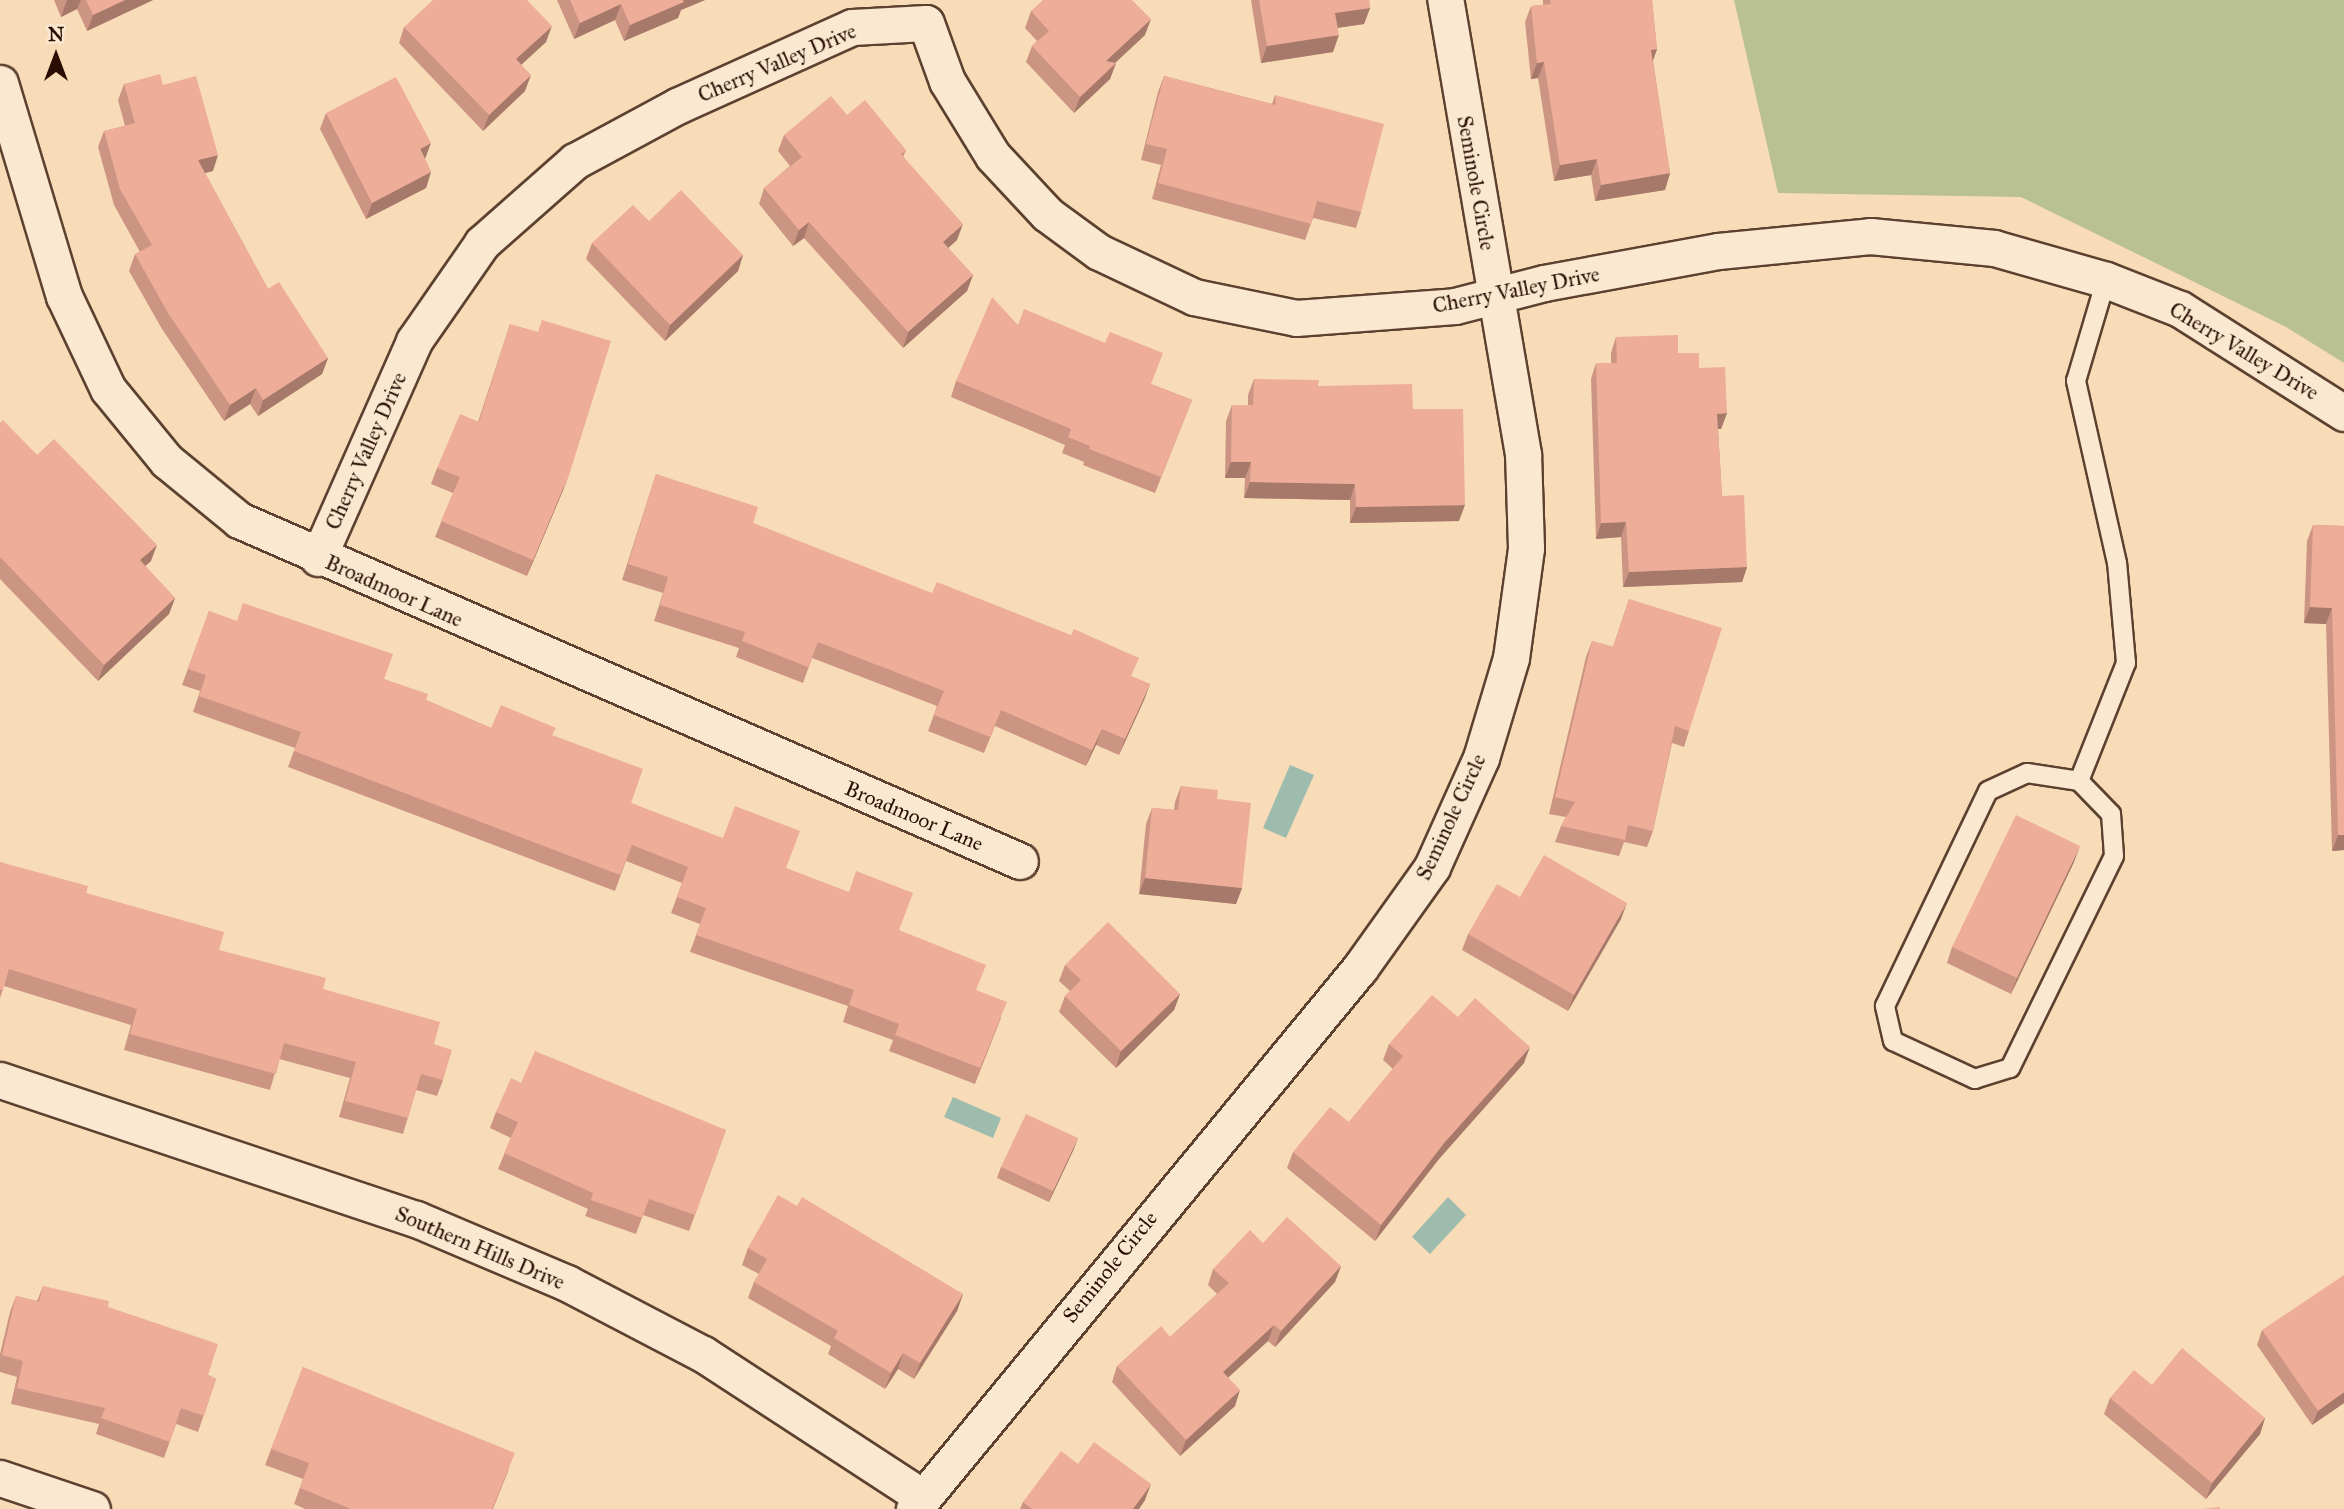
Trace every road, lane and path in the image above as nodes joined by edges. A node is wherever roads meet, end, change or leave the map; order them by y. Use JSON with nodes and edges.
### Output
{"nodes":[{"id":1,"x":1445,"y":0,"type":"edge"},
{"id":2,"x":0,"y":83,"type":"edge"},
{"id":3,"x":2106,"y":280,"type":"junction"},
{"id":4,"x":1495,"y":295,"type":"junction"},
{"id":5,"x":2344,"y":413,"type":"edge"},
{"id":6,"x":318,"y":558,"type":"junction"},
{"id":7,"x":2079,"y":781,"type":"junction"},
{"id":8,"x":1020,"y":862,"type":"dead end"},
{"id":9,"x":0,"y":1080,"type":"edge"},
{"id":10,"x":0,"y":1478,"type":"edge"},
{"id":11,"x":918,"y":1503,"type":"edge"},
{"id":12,"x":92,"y":1509,"type":"edge"}],
"edges":[{"from":1,"to":4,"type":"street","name":"Seminole Circle"},
{"from":2,"to":6,"type":"street","name":"Broadmoor Lane"},
{"from":3,"to":4,"type":"street","name":"Cherry Valley Drive"},
{"from":3,"to":5,"type":"street","name":"Cherry Valley Drive"},
{"from":3,"to":7,"type":"lane"},
{"from":4,"to":6,"type":"street","name":"Cherry Valley Drive"},
{"from":4,"to":11,"type":"street","name":"Seminole Circle"},
{"from":6,"to":8,"type":"street","name":"Broadmoor Lane"},
{"from":7,"to":7,"type":"lane"},
{"from":9,"to":11,"type":"street","name":"Southern Hills Drive"},
{"from":10,"to":12,"type":"street"}]}
